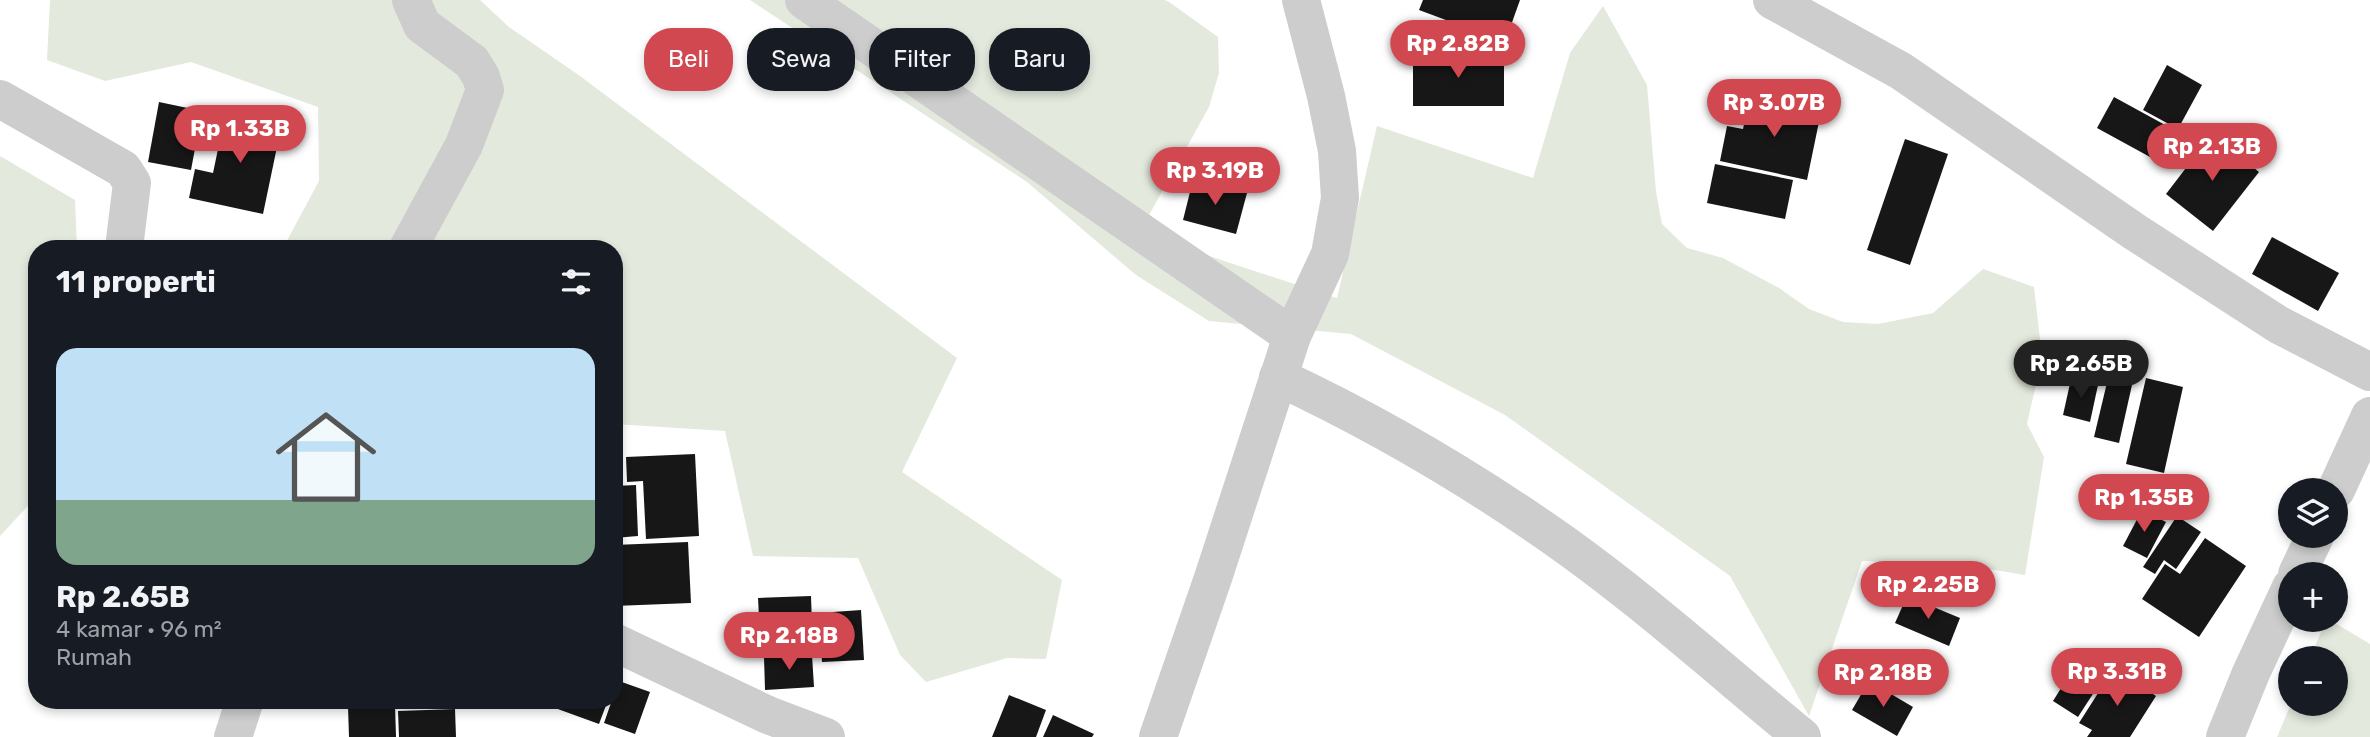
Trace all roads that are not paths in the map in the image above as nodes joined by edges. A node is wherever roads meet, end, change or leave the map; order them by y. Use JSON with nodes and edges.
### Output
{"nodes":[{"id":1,"x":411,"y":0,"type":"edge"},
{"id":2,"x":804,"y":0,"type":"edge"},
{"id":3,"x":1301,"y":0,"type":"edge"},
{"id":4,"x":1772,"y":0,"type":"edge"},
{"id":5,"x":0,"y":99,"type":"edge"},
{"id":6,"x":125,"y":240,"type":"edge"},
{"id":7,"x":412,"y":240,"type":"edge"},
{"id":8,"x":1292,"y":336,"type":"junction"},
{"id":9,"x":2370,"y":372,"type":"edge"},
{"id":10,"x":1278,"y":377,"type":"junction"},
{"id":11,"x":2370,"y":416,"type":"edge"},
{"id":12,"x":2342,"y":478,"type":"edge"},
{"id":13,"x":2278,"y":615,"type":"edge"},
{"id":14,"x":623,"y":646,"type":"edge"},
{"id":15,"x":242,"y":709,"type":"edge"},
{"id":16,"x":233,"y":737,"type":"edge"},
{"id":17,"x":826,"y":737,"type":"edge"},
{"id":18,"x":1158,"y":737,"type":"edge"},
{"id":19,"x":1802,"y":737,"type":"edge"},
{"id":20,"x":2225,"y":737,"type":"edge"}],
"edges":[{"from":1,"to":7,"type":"street"},
{"from":2,"to":8,"type":"street"},
{"from":3,"to":8,"type":"street"},
{"from":4,"to":9,"type":"street"},
{"from":5,"to":6,"type":"street"},
{"from":8,"to":10,"type":"street"},
{"from":10,"to":18,"type":"street"},
{"from":10,"to":19,"type":"street"},
{"from":11,"to":12,"type":"street"},
{"from":13,"to":20,"type":"street"},
{"from":14,"to":17,"type":"street"},
{"from":15,"to":16,"type":"street"}]}
